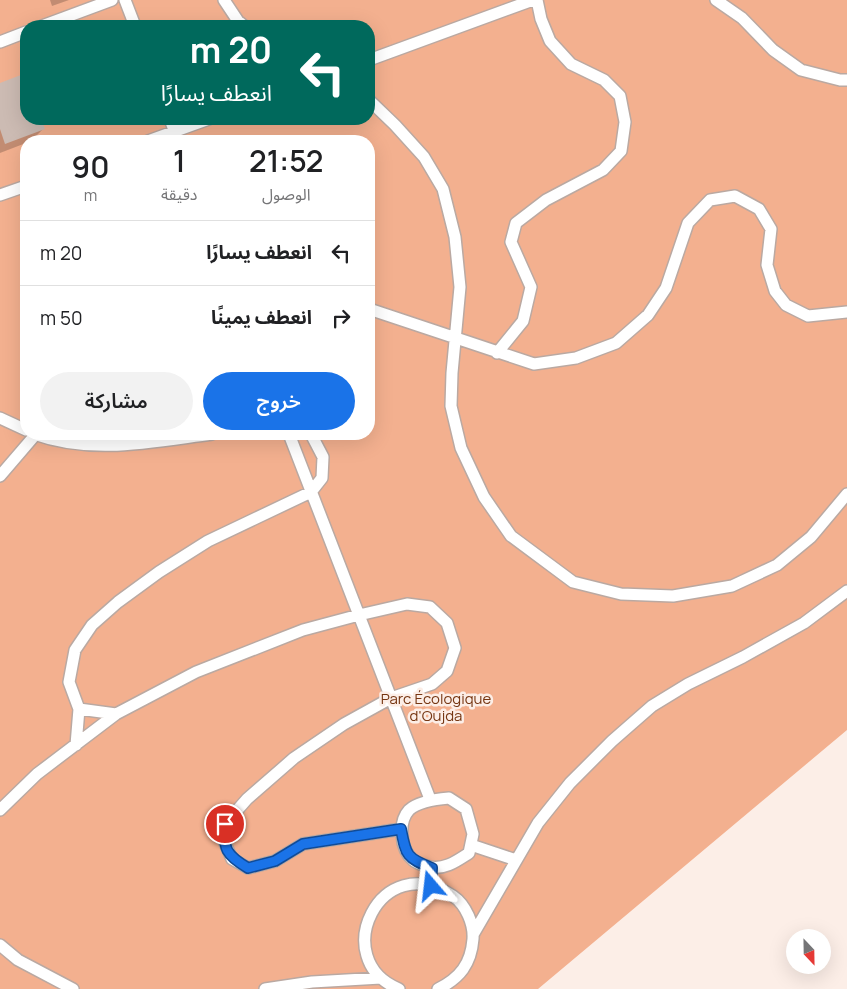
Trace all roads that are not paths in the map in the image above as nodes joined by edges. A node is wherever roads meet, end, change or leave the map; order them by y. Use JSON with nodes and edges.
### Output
{"nodes":[{"id":1,"x":112,"y":0,"type":"edge"},
{"id":2,"x":125,"y":0,"type":"edge"},
{"id":3,"x":224,"y":0,"type":"edge"},
{"id":4,"x":533,"y":0,"type":"edge"},
{"id":5,"x":537,"y":0,"type":"edge"},
{"id":6,"x":716,"y":0,"type":"edge"},
{"id":7,"x":58,"y":20,"type":"edge"},
{"id":8,"x":133,"y":20,"type":"edge"},
{"id":9,"x":237,"y":20,"type":"edge"},
{"id":10,"x":20,"y":34,"type":"edge"},
{"id":11,"x":0,"y":42,"type":"edge"},
{"id":12,"x":375,"y":58,"type":"edge"},
{"id":13,"x":847,"y":80,"type":"edge"},
{"id":14,"x":375,"y":106,"type":"edge"},
{"id":15,"x":198,"y":125,"type":"edge"},
{"id":16,"x":178,"y":135,"type":"edge"},
{"id":17,"x":20,"y":188,"type":"edge"},
{"id":18,"x":0,"y":195,"type":"edge"},
{"id":19,"x":375,"y":311,"type":"edge"},
{"id":20,"x":847,"y":312,"type":"edge"},
{"id":21,"x":455,"y":337,"type":"junction"},
{"id":22,"x":497,"y":353,"type":"junction"},
{"id":23,"x":0,"y":418,"type":"edge"},
{"id":24,"x":20,"y":427,"type":"edge"},
{"id":25,"x":28,"y":440,"type":"edge"},
{"id":26,"x":57,"y":440,"type":"edge"},
{"id":27,"x":168,"y":440,"type":"edge"},
{"id":28,"x":290,"y":440,"type":"edge"},
{"id":29,"x":314,"y":440,"type":"edge"},
{"id":30,"x":0,"y":476,"type":"edge"},
{"id":31,"x":311,"y":492,"type":"junction"},
{"id":32,"x":847,"y":494,"type":"edge"},
{"id":33,"x":847,"y":590,"type":"edge"},
{"id":34,"x":359,"y":614,"type":"junction"},
{"id":35,"x":391,"y":698,"type":"junction"},
{"id":36,"x":79,"y":709,"type":"junction"},
{"id":37,"x":116,"y":714,"type":"junction"},
{"id":38,"x":76,"y":744,"type":"junction"},
{"id":39,"x":430,"y":799,"type":"junction"},
{"id":40,"x":0,"y":810,"type":"edge"},
{"id":41,"x":401,"y":829,"type":"junction"},
{"id":42,"x":471,"y":845,"type":"junction"},
{"id":43,"x":516,"y":860,"type":"junction"},
{"id":44,"x":432,"y":868,"type":"junction"},
{"id":45,"x":431,"y":886,"type":"junction"},
{"id":46,"x":474,"y":933,"type":"junction"},
{"id":47,"x":0,"y":945,"type":"edge"},
{"id":48,"x":381,"y":978,"type":"junction"},
{"id":49,"x":73,"y":989,"type":"edge"},
{"id":50,"x":265,"y":989,"type":"edge"},
{"id":51,"x":399,"y":989,"type":"edge"},
{"id":52,"x":438,"y":989,"type":"edge"}],
"edges":[{"from":1,"to":7,"type":"lane"},
{"from":2,"to":8,"type":"lane"},
{"from":3,"to":9,"type":"lane"},
{"from":4,"to":12,"type":"lane"},
{"from":5,"to":22,"type":"lane"},
{"from":6,"to":13,"type":"lane"},
{"from":10,"to":11,"type":"lane"},
{"from":14,"to":21,"type":"lane"},
{"from":15,"to":16,"type":"lane"},
{"from":17,"to":18,"type":"lane"},
{"from":19,"to":21,"type":"lane"},
{"from":20,"to":22,"type":"lane"},
{"from":21,"to":22,"type":"lane"},
{"from":21,"to":32,"type":"lane"},
{"from":23,"to":24,"type":"lane"},
{"from":25,"to":30,"type":"lane"},
{"from":26,"to":27,"type":"lane"},
{"from":28,"to":31,"type":"lane"},
{"from":29,"to":31,"type":"lane"},
{"from":31,"to":34,"type":"lane"},
{"from":31,"to":36,"type":"lane"},
{"from":33,"to":43,"type":"lane"},
{"from":34,"to":35,"type":"lane"},
{"from":34,"to":35,"type":"lane"},
{"from":34,"to":37,"type":"lane"},
{"from":35,"to":39,"type":"lane"},
{"from":35,"to":41,"type":"lane"},
{"from":36,"to":37,"type":"lane"},
{"from":36,"to":38,"type":"lane"},
{"from":37,"to":38,"type":"lane"},
{"from":38,"to":40,"type":"lane"},
{"from":39,"to":41,"type":"lane"},
{"from":39,"to":42,"type":"lane"},
{"from":41,"to":44,"type":"lane"},
{"from":42,"to":43,"type":"lane"},
{"from":42,"to":44,"type":"lane"},
{"from":43,"to":46,"type":"lane"},
{"from":44,"to":45,"type":"lane"},
{"from":45,"to":46,"type":"lane"},
{"from":45,"to":48,"type":"lane"},
{"from":46,"to":52,"type":"lane"},
{"from":47,"to":49,"type":"lane"},
{"from":48,"to":50,"type":"lane"},
{"from":48,"to":51,"type":"lane"}]}
